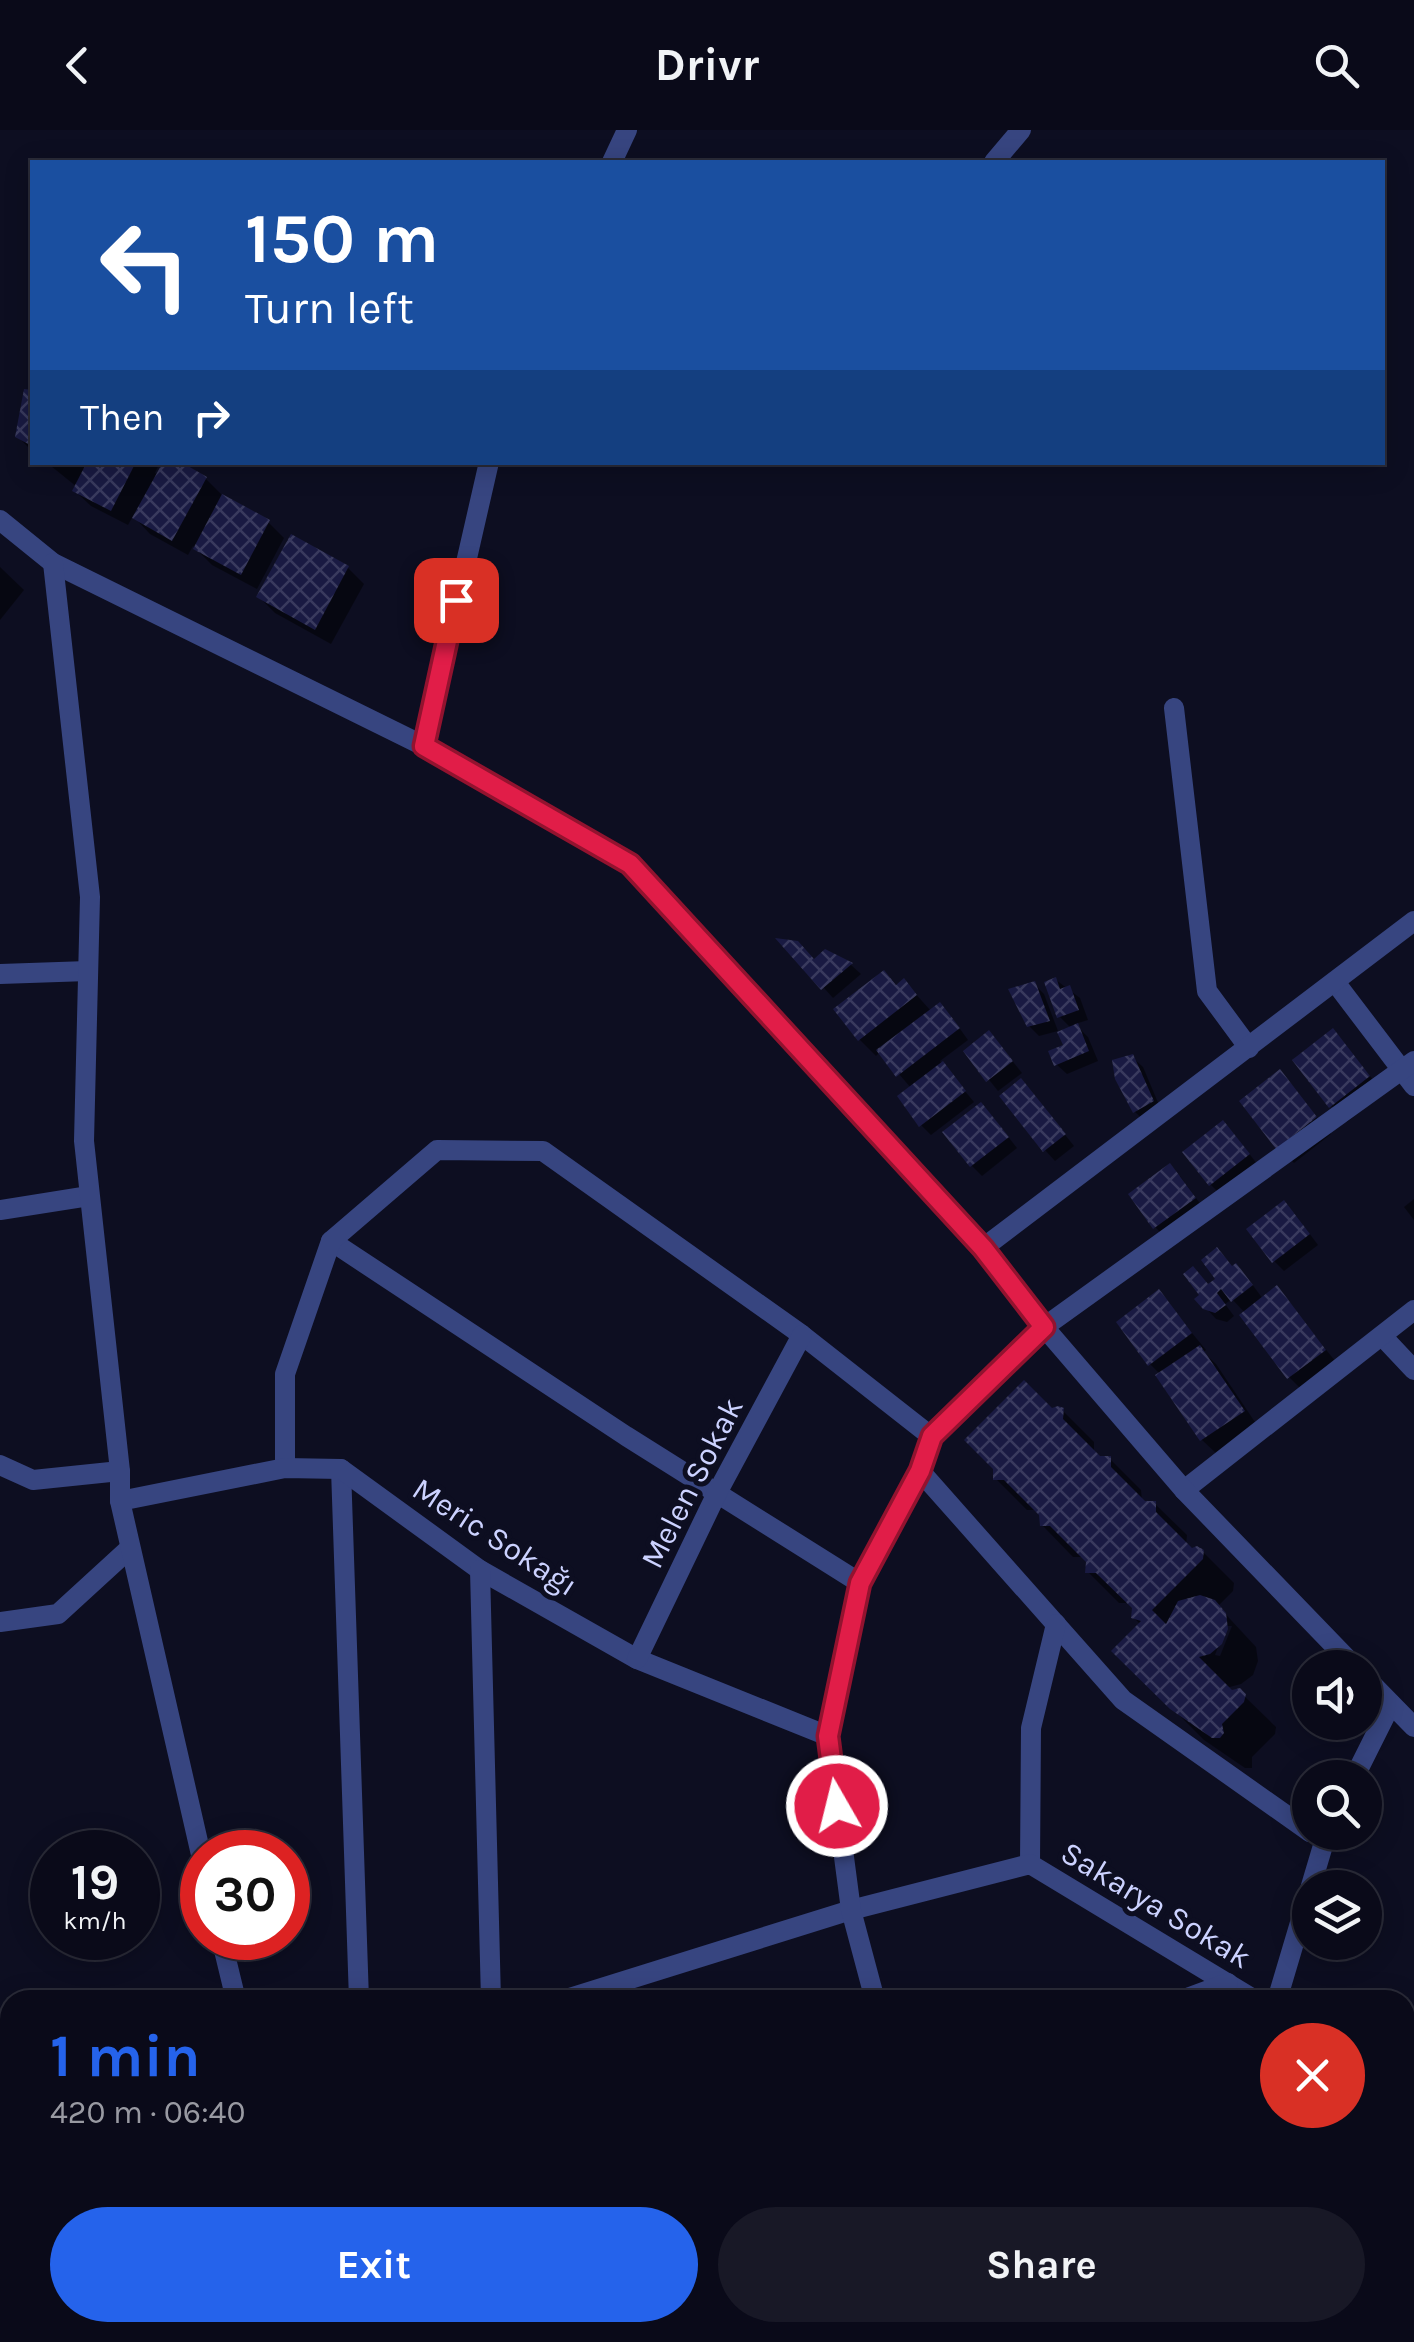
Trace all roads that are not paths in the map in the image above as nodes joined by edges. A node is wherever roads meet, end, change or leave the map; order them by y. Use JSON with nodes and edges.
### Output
{"nodes":[{"id":1,"x":627,"y":130,"type":"edge"},
{"id":2,"x":1021,"y":130,"type":"edge"},
{"id":3,"x":613,"y":160,"type":"edge"},
{"id":4,"x":996,"y":160,"type":"edge"},
{"id":5,"x":488,"y":465,"type":"edge"},
{"id":6,"x":0,"y":520,"type":"edge"},
{"id":7,"x":52,"y":563,"type":"junction"},
{"id":8,"x":1174,"y":708,"type":"dead end"},
{"id":9,"x":424,"y":746,"type":"junction"},
{"id":10,"x":1414,"y":921,"type":"edge"},
{"id":11,"x":88,"y":972,"type":"junction"},
{"id":12,"x":0,"y":974,"type":"edge"},
{"id":13,"x":1335,"y":982,"type":"junction"},
{"id":14,"x":1249,"y":1048,"type":"junction"},
{"id":15,"x":1410,"y":1073,"type":"edge"},
{"id":16,"x":89,"y":1196,"type":"junction"},
{"id":17,"x":0,"y":1210,"type":"edge"},
{"id":18,"x":331,"y":1241,"type":"junction"},
{"id":19,"x":983,"y":1248,"type":"junction"},
{"id":20,"x":1414,"y":1310,"type":"edge"},
{"id":21,"x":1044,"y":1327,"type":"junction"},
{"id":22,"x":802,"y":1335,"type":"junction"},
{"id":23,"x":1382,"y":1336,"type":"junction"},
{"id":24,"x":1414,"y":1370,"type":"edge"},
{"id":25,"x":932,"y":1436,"type":"junction"},
{"id":26,"x":0,"y":1465,"type":"edge"},
{"id":27,"x":285,"y":1468,"type":"junction"},
{"id":28,"x":341,"y":1469,"type":"junction"},
{"id":29,"x":120,"y":1471,"type":"junction"},
{"id":30,"x":920,"y":1471,"type":"junction"},
{"id":31,"x":1184,"y":1490,"type":"junction"},
{"id":32,"x":717,"y":1493,"type":"junction"},
{"id":33,"x":120,"y":1502,"type":"junction"},
{"id":34,"x":129,"y":1549,"type":"junction"},
{"id":35,"x":480,"y":1570,"type":"junction"},
{"id":36,"x":860,"y":1583,"type":"junction"},
{"id":37,"x":0,"y":1622,"type":"edge"},
{"id":38,"x":1056,"y":1624,"type":"junction"},
{"id":39,"x":1339,"y":1650,"type":"edge"},
{"id":40,"x":638,"y":1659,"type":"junction"},
{"id":41,"x":1382,"y":1695,"type":"edge"},
{"id":42,"x":1391,"y":1704,"type":"junction"},
{"id":43,"x":1414,"y":1727,"type":"edge"},
{"id":44,"x":828,"y":1736,"type":"junction"},
{"id":45,"x":1363,"y":1760,"type":"edge"},
{"id":46,"x":1292,"y":1816,"type":"edge"},
{"id":47,"x":195,"y":1830,"type":"edge"},
{"id":48,"x":1314,"y":1850,"type":"edge"},
{"id":49,"x":1030,"y":1864,"type":"junction"},
{"id":50,"x":851,"y":1910,"type":"junction"},
{"id":51,"x":226,"y":1960,"type":"edge"},
{"id":52,"x":1228,"y":1984,"type":"junction"},
{"id":53,"x":234,"y":1990,"type":"edge"},
{"id":54,"x":359,"y":1990,"type":"edge"},
{"id":55,"x":491,"y":1990,"type":"edge"},
{"id":56,"x":594,"y":1990,"type":"edge"},
{"id":57,"x":872,"y":1990,"type":"edge"},
{"id":58,"x":1211,"y":1990,"type":"edge"},
{"id":59,"x":1238,"y":1990,"type":"edge"},
{"id":60,"x":1279,"y":1990,"type":"edge"}],
"edges":[{"from":1,"to":3,"type":"street"},
{"from":2,"to":4,"type":"street"},
{"from":5,"to":9,"type":"street"},
{"from":6,"to":7,"type":"street"},
{"from":7,"to":9,"type":"street"},
{"from":7,"to":11,"type":"street"},
{"from":8,"to":14,"type":"street"},
{"from":9,"to":19,"type":"street"},
{"from":10,"to":13,"type":"street"},
{"from":11,"to":12,"type":"street"},
{"from":11,"to":16,"type":"street"},
{"from":13,"to":14,"type":"street"},
{"from":13,"to":15,"type":"street"},
{"from":14,"to":19,"type":"street"},
{"from":15,"to":21,"type":"street"},
{"from":16,"to":17,"type":"street"},
{"from":16,"to":29,"type":"street"},
{"from":18,"to":22,"type":"street"},
{"from":18,"to":27,"type":"street"},
{"from":18,"to":32,"type":"street"},
{"from":19,"to":21,"type":"street"},
{"from":20,"to":23,"type":"street"},
{"from":21,"to":25,"type":"street"},
{"from":21,"to":31,"type":"street"},
{"from":22,"to":25,"type":"street"},
{"from":22,"to":32,"type":"street","name":"Melen Sokak"},
{"from":23,"to":24,"type":"street"},
{"from":23,"to":31,"type":"street"},
{"from":25,"to":30,"type":"street"},
{"from":26,"to":29,"type":"street"},
{"from":27,"to":28,"type":"street"},
{"from":27,"to":33,"type":"street"},
{"from":28,"to":35,"type":"street","name":"Meric Sokağı"},
{"from":28,"to":54,"type":"street"},
{"from":29,"to":33,"type":"street"},
{"from":30,"to":36,"type":"street"},
{"from":30,"to":38,"type":"street"},
{"from":31,"to":39,"type":"street"},
{"from":32,"to":36,"type":"street"},
{"from":32,"to":40,"type":"street","name":"Melen Sokak"},
{"from":33,"to":34,"type":"street"},
{"from":34,"to":37,"type":"street"},
{"from":34,"to":47,"type":"street"},
{"from":35,"to":40,"type":"street","name":"Meric Sokağı"},
{"from":35,"to":55,"type":"street"},
{"from":36,"to":44,"type":"street"},
{"from":38,"to":46,"type":"street"},
{"from":38,"to":49,"type":"street"},
{"from":40,"to":44,"type":"street","name":"Meric Sokağı"},
{"from":41,"to":42,"type":"street"},
{"from":42,"to":43,"type":"street"},
{"from":42,"to":45,"type":"street"},
{"from":44,"to":50,"type":"street"},
{"from":48,"to":60,"type":"street"},
{"from":49,"to":50,"type":"street","name":"Sakarya Sokak"},
{"from":49,"to":52,"type":"street","name":"Sakarya Sokak"},
{"from":50,"to":56,"type":"street","name":"Sakarya Sokak"},
{"from":50,"to":57,"type":"street"},
{"from":51,"to":53,"type":"street"},
{"from":52,"to":58,"type":"street"},
{"from":52,"to":59,"type":"street","name":"Sakarya Sokak"}]}
